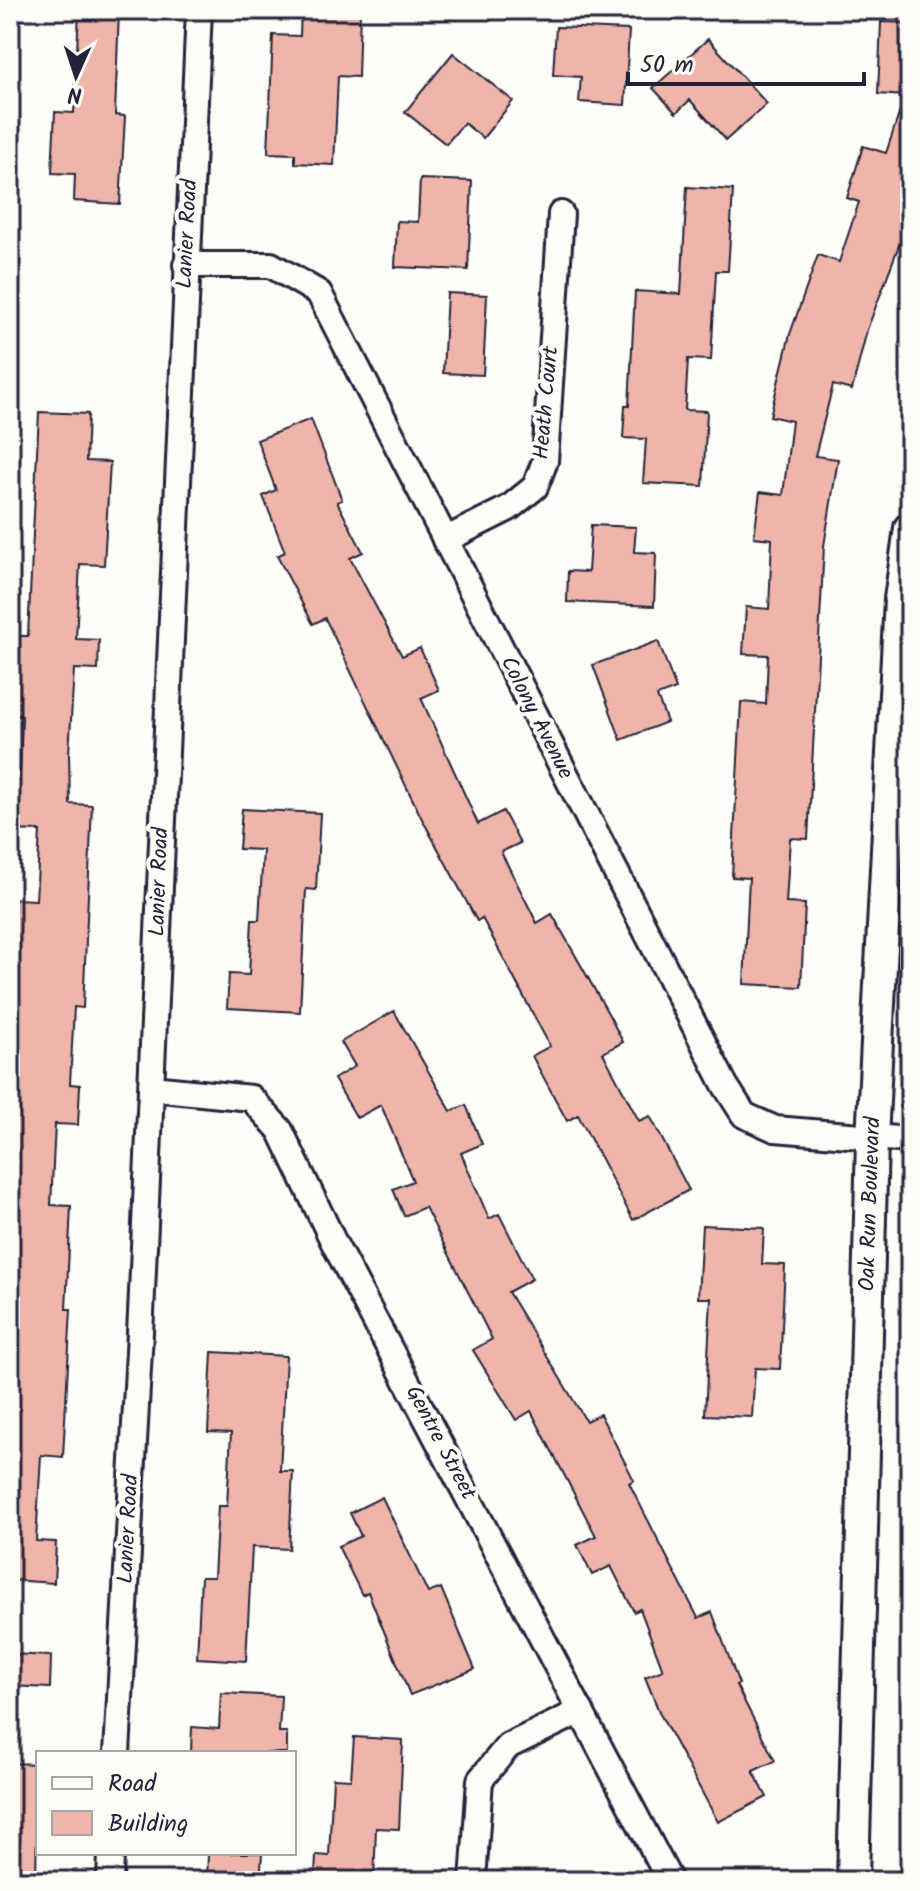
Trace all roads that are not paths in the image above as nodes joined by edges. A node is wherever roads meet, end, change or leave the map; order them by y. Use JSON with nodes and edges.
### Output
{"nodes":[{"id":1,"x":199,"y":10,"type":"edge"},
{"id":2,"x":561,"y":214,"type":"dead end"},
{"id":3,"x":186,"y":265,"type":"junction"},
{"id":4,"x":910,"y":528,"type":"edge"},
{"id":5,"x":445,"y":540,"type":"junction"},
{"id":6,"x":152,"y":1088,"type":"junction"},
{"id":7,"x":872,"y":1139,"type":"junction"},
{"id":8,"x":910,"y":1140,"type":"edge"},
{"id":9,"x":581,"y":1711,"type":"junction"},
{"id":10,"x":117,"y":1751,"type":"edge"},
{"id":11,"x":111,"y":1855,"type":"edge"},
{"id":12,"x":110,"y":1881,"type":"edge"},
{"id":13,"x":473,"y":1881,"type":"edge"},
{"id":14,"x":670,"y":1881,"type":"edge"},
{"id":15,"x":853,"y":1881,"type":"edge"}],
"edges":[{"from":1,"to":3,"type":"street","name":"Lanier Road"},
{"from":2,"to":5,"type":"street","name":"Heath Court"},
{"from":3,"to":5,"type":"street","name":"Colony Avenue"},
{"from":3,"to":6,"type":"street","name":"Lanier Road"},
{"from":4,"to":7,"type":"street","name":"Oak Run Boulevard"},
{"from":5,"to":7,"type":"street","name":"Colony Avenue"},
{"from":6,"to":9,"type":"street","name":"Gentre Street"},
{"from":6,"to":10,"type":"street","name":"Lanier Road"},
{"from":7,"to":8,"type":"street","name":"Colony Avenue"},
{"from":7,"to":15,"type":"street","name":"Oak Run Boulevard"},
{"from":9,"to":13,"type":"street"},
{"from":9,"to":14,"type":"street","name":"Gentre Street"},
{"from":11,"to":12,"type":"street"}]}
